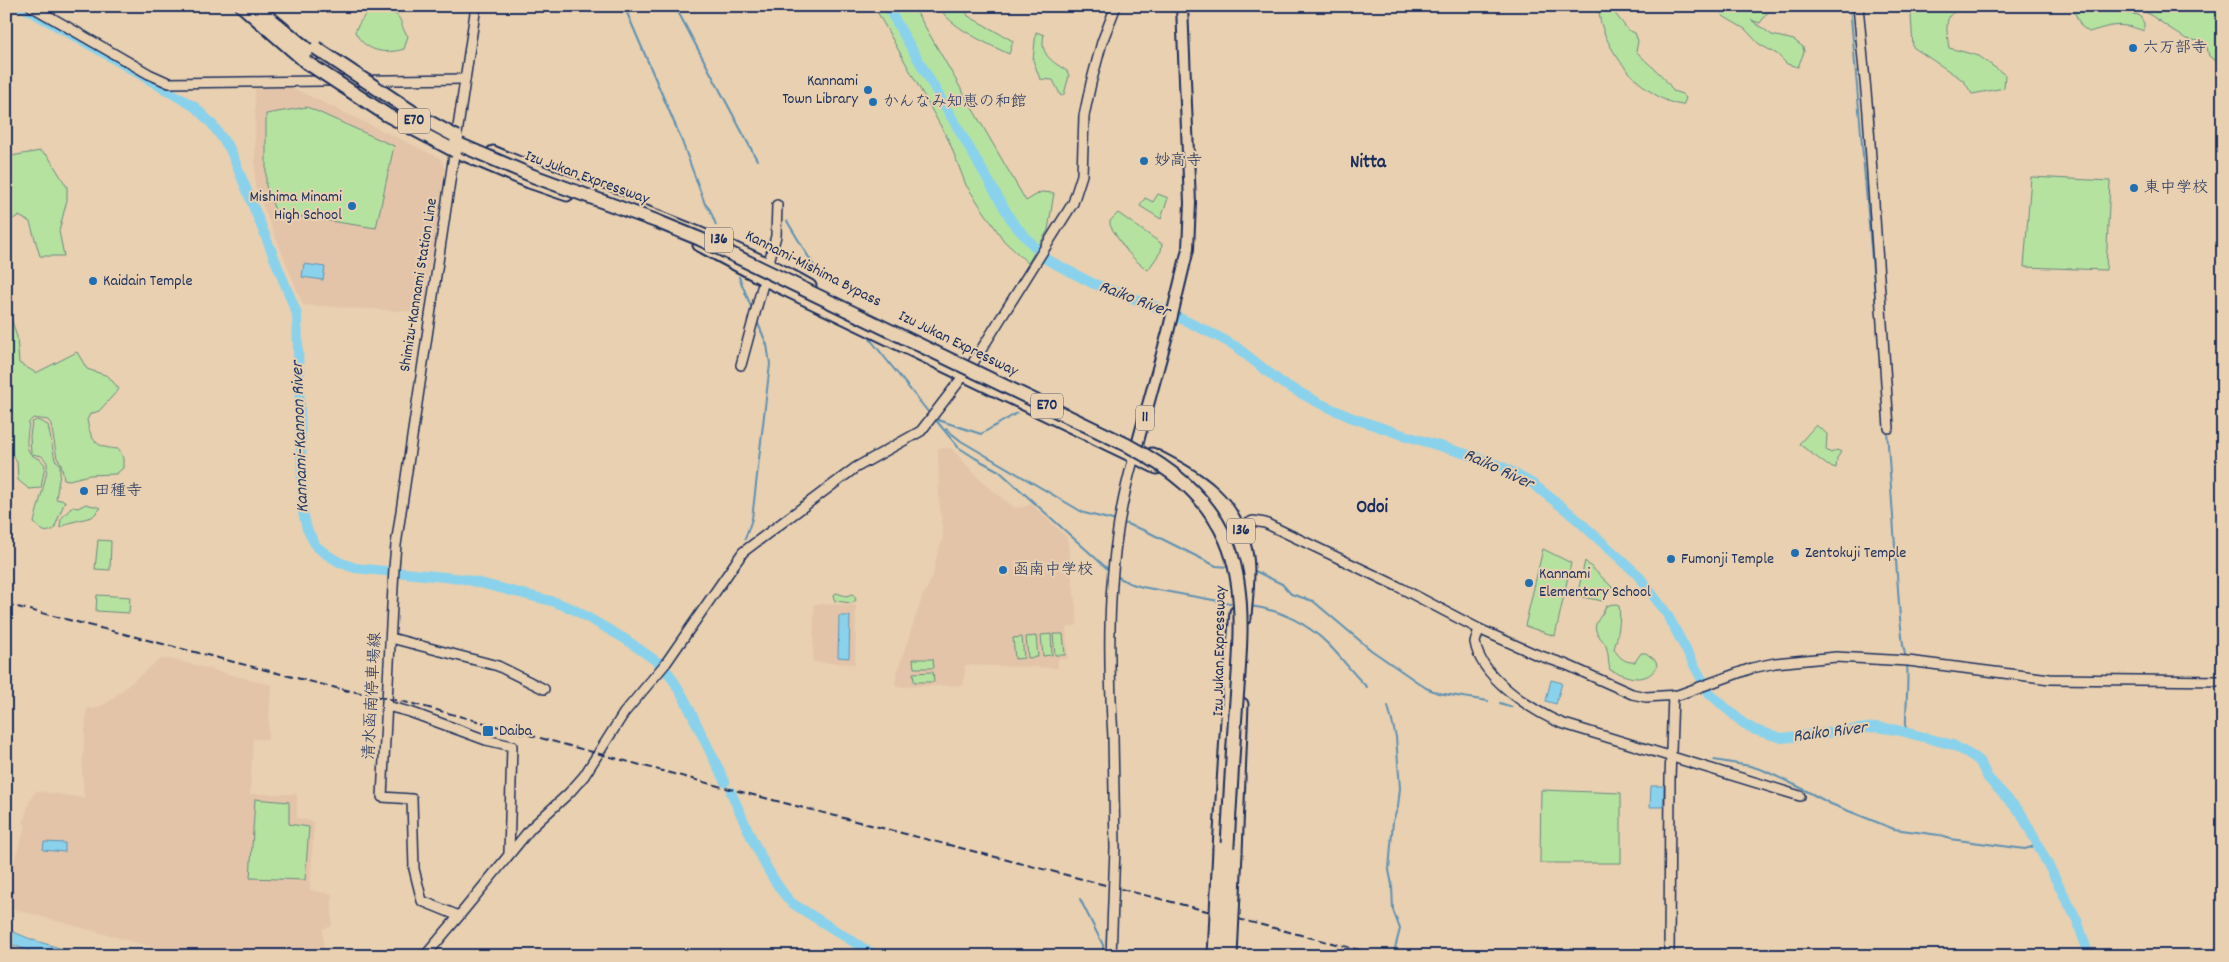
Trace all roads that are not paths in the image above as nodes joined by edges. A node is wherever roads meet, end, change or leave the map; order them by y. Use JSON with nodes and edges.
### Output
{"nodes":[{"id":1,"x":31,"y":6,"type":"edge"},
{"id":2,"x":242,"y":6,"type":"edge"},
{"id":3,"x":256,"y":6,"type":"edge"},
{"id":4,"x":476,"y":6,"type":"edge"},
{"id":5,"x":1116,"y":6,"type":"edge"},
{"id":6,"x":1182,"y":6,"type":"edge"},
{"id":7,"x":1858,"y":6,"type":"edge"},
{"id":8,"x":311,"y":56,"type":"junction"},
{"id":9,"x":465,"y":79,"type":"junction"},
{"id":10,"x":457,"y":137,"type":"junction"},
{"id":11,"x":455,"y":151,"type":"junction"},
{"id":12,"x":777,"y":204,"type":"dead end"},
{"id":13,"x":770,"y":264,"type":"junction"},
{"id":14,"x":765,"y":280,"type":"junction"},
{"id":15,"x":741,"y":365,"type":"dead end"},
{"id":16,"x":971,"y":366,"type":"junction"},
{"id":17,"x":963,"y":375,"type":"junction"},
{"id":18,"x":1889,"y":428,"type":"dead end"},
{"id":19,"x":1136,"y":451,"type":"junction"},
{"id":20,"x":1237,"y":529,"type":"junction"},
{"id":21,"x":394,"y":572,"type":"joint"},
{"id":22,"x":1479,"y":629,"type":"junction"},
{"id":23,"x":391,"y":638,"type":"junction"},
{"id":24,"x":2223,"y":681,"type":"edge"},
{"id":25,"x":544,"y":688,"type":"dead end"},
{"id":26,"x":1674,"y":695,"type":"junction"},
{"id":27,"x":387,"y":706,"type":"junction"},
{"id":28,"x":1671,"y":755,"type":"junction"},
{"id":29,"x":1800,"y":796,"type":"dead end"},
{"id":30,"x":509,"y":855,"type":"junction"},
{"id":31,"x":459,"y":916,"type":"junction"},
{"id":32,"x":426,"y":956,"type":"edge"},
{"id":33,"x":1110,"y":956,"type":"edge"},
{"id":34,"x":1214,"y":956,"type":"edge"},
{"id":35,"x":1221,"y":956,"type":"edge"},
{"id":36,"x":1231,"y":956,"type":"edge"},
{"id":37,"x":1669,"y":956,"type":"edge"}],
"edges":[{"from":1,"to":9,"type":"street"},
{"from":2,"to":8,"type":"highway"},
{"from":3,"to":8,"type":"highway"},
{"from":4,"to":9,"type":"street","name":"Shimizu-Kannami Station Line"},
{"from":5,"to":16,"type":"street"},
{"from":6,"to":19,"type":"main road","number":"11"},
{"from":7,"to":18,"type":"street"},
{"from":8,"to":10,"type":"highway","bridge":true},
{"from":8,"to":11,"type":"highway","bridge":true},
{"from":8,"to":35,"type":"highway","name":"Izu Jukan Expressway","number":"E70","bridge":true},
{"from":9,"to":10,"type":"street","name":"Shimizu-Kannami Station Line"},
{"from":10,"to":11,"type":"street","name":"Shimizu-Kannami Station Line"},
{"from":10,"to":13,"type":"highway","name":"Kannami-Mishima Bypass","number":"136"},
{"from":11,"to":14,"type":"highway","name":"Kannami-Mishima Bypass","number":"136"},
{"from":11,"to":21,"type":"street","name":"Shimizu-Kannami Station Line"},
{"from":12,"to":13,"type":"street"},
{"from":13,"to":14,"type":"street"},
{"from":13,"to":16,"type":"highway","name":"Kannami-Mishima Bypass","number":"136"},
{"from":14,"to":15,"type":"street"},
{"from":14,"to":17,"type":"highway","name":"Kannami-Mishima Bypass","number":"136"},
{"from":16,"to":17,"type":"street"},
{"from":16,"to":19,"type":"highway","name":"Kannami-Mishima Bypass","number":"136"},
{"from":17,"to":19,"type":"highway","number":"136"},
{"from":17,"to":30,"type":"street"},
{"from":19,"to":20,"type":"highway","name":"Kannami-Mishima Bypass","number":"136"},
{"from":19,"to":33,"type":"street","bridge":true},
{"from":20,"to":22,"type":"street"},
{"from":20,"to":34,"type":"highway","name":"Kannami-Mishima Bypass","number":"136","bridge":true},
{"from":20,"to":36,"type":"highway","name":"Kannami-Mishima Bypass","number":"136","bridge":true},
{"from":21,"to":23,"type":"street","name":"清水函南停車場線"},
{"from":22,"to":26,"type":"street"},
{"from":22,"to":28,"type":"street"},
{"from":23,"to":25,"type":"street"},
{"from":23,"to":27,"type":"street","name":"清水函南停車場線"},
{"from":24,"to":26,"type":"street"},
{"from":26,"to":28,"type":"street"},
{"from":27,"to":30,"type":"street"},
{"from":27,"to":31,"type":"street","name":"清水函南停車場線"},
{"from":28,"to":29,"type":"street"},
{"from":28,"to":37,"type":"street"},
{"from":30,"to":31,"type":"street"},
{"from":31,"to":32,"type":"street"}]}
